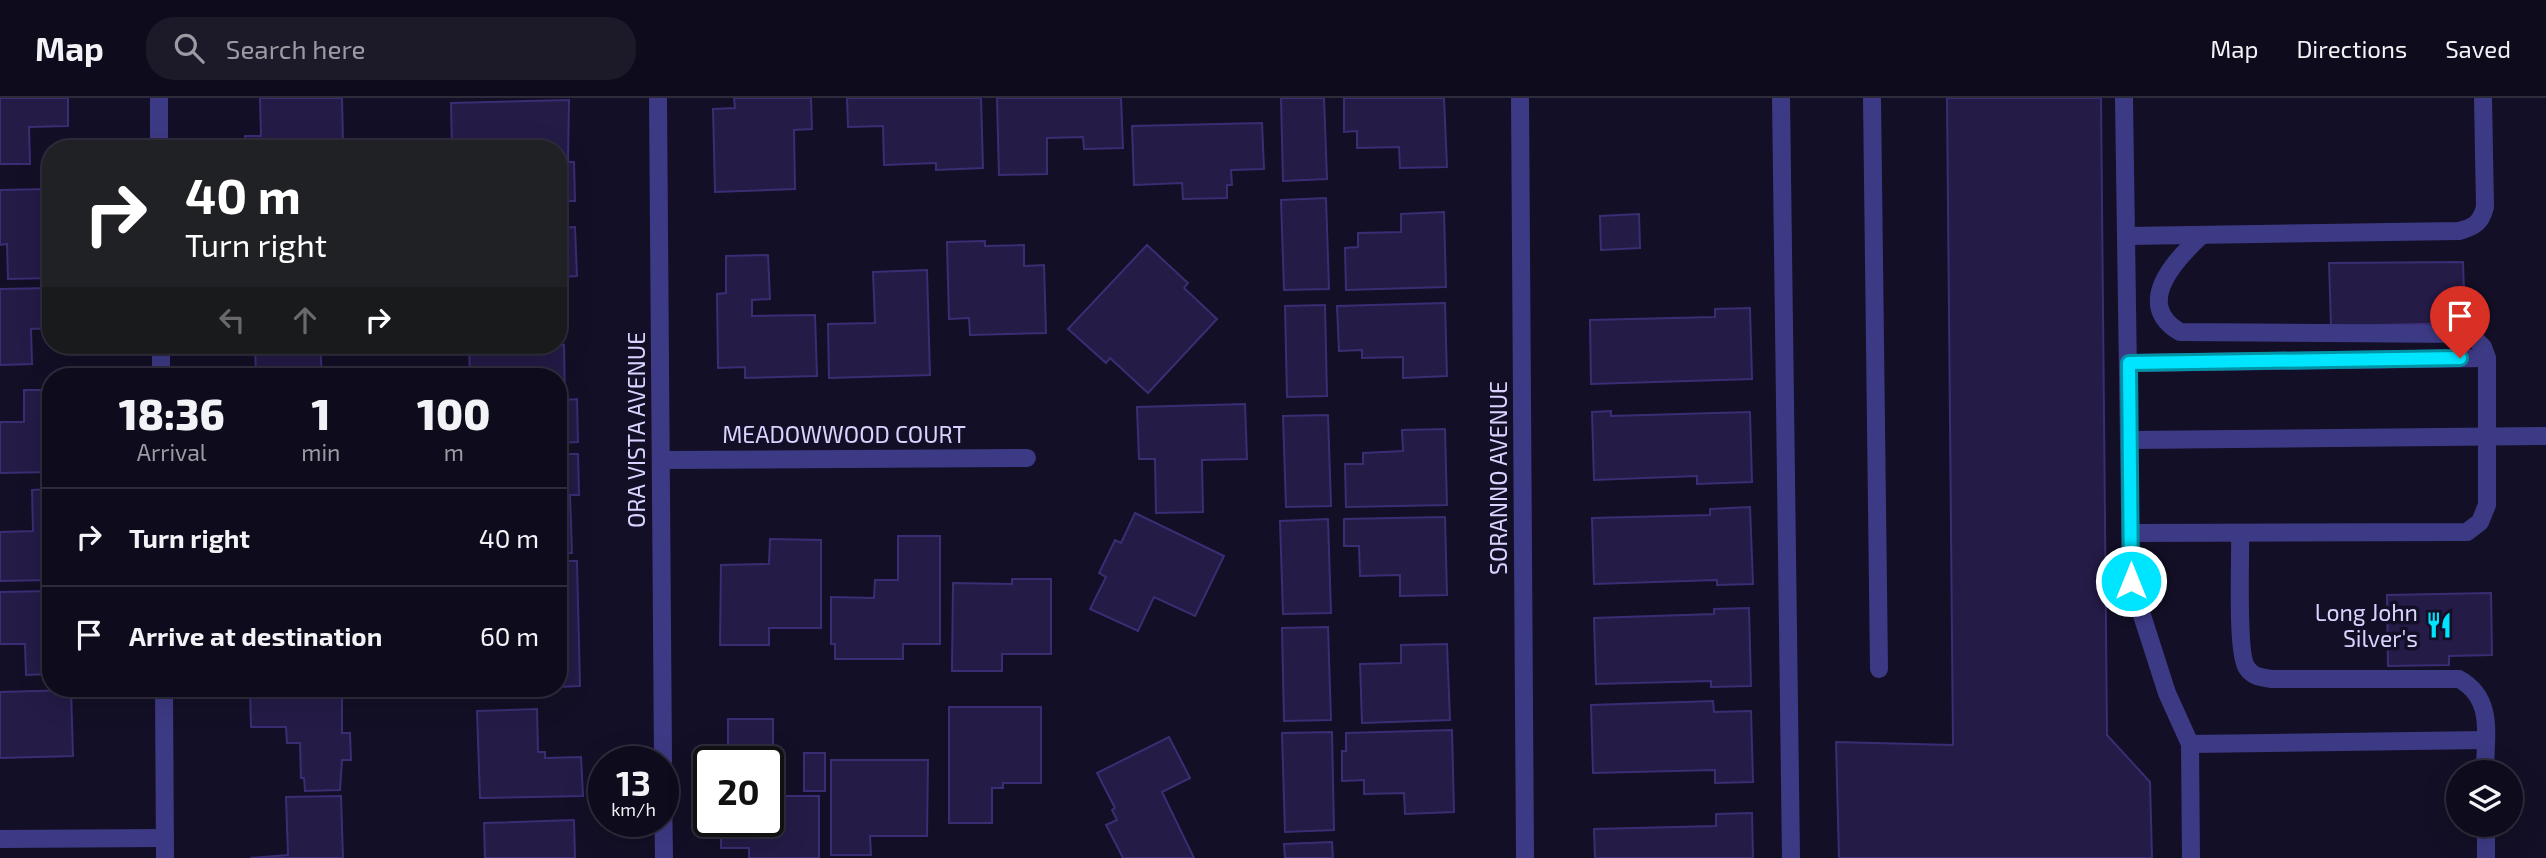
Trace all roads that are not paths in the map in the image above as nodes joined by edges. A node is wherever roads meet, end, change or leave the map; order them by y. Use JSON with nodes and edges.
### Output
{"nodes":[{"id":1,"x":159,"y":98,"type":"edge"},
{"id":2,"x":658,"y":98,"type":"edge"},
{"id":3,"x":1520,"y":98,"type":"edge"},
{"id":4,"x":1781,"y":98,"type":"edge"},
{"id":5,"x":1872,"y":98,"type":"edge"},
{"id":6,"x":2124,"y":98,"type":"edge"},
{"id":7,"x":2483,"y":98,"type":"edge"},
{"id":8,"x":159,"y":140,"type":"edge"},
{"id":9,"x":2202,"y":235,"type":"junction"},
{"id":10,"x":2127,"y":236,"type":"junction"},
{"id":11,"x":2487,"y":358,"type":"junction"},
{"id":12,"x":2129,"y":363,"type":"junction"},
{"id":13,"x":2487,"y":436,"type":"junction"},
{"id":14,"x":2546,"y":436,"type":"edge"},
{"id":15,"x":2131,"y":440,"type":"junction"},
{"id":16,"x":1027,"y":457,"type":"dead end"},
{"id":17,"x":661,"y":460,"type":"junction"},
{"id":18,"x":2130,"y":533,"type":"junction"},
{"id":19,"x":2240,"y":533,"type":"junction"},
{"id":20,"x":1879,"y":668,"type":"dead end"},
{"id":21,"x":164,"y":697,"type":"edge"},
{"id":22,"x":2485,"y":740,"type":"junction"},
{"id":23,"x":2190,"y":744,"type":"junction"},
{"id":24,"x":663,"y":746,"type":"edge"},
{"id":25,"x":2485,"y":760,"type":"edge"},
{"id":26,"x":664,"y":837,"type":"edge"},
{"id":27,"x":2486,"y":837,"type":"edge"},
{"id":28,"x":165,"y":838,"type":"junction"},
{"id":29,"x":0,"y":839,"type":"edge"},
{"id":30,"x":165,"y":858,"type":"edge"},
{"id":31,"x":664,"y":858,"type":"edge"},
{"id":32,"x":1525,"y":858,"type":"edge"},
{"id":33,"x":1791,"y":858,"type":"edge"},
{"id":34,"x":2191,"y":858,"type":"edge"},
{"id":35,"x":2486,"y":858,"type":"edge"}],
"edges":[{"from":1,"to":8,"type":"street"},
{"from":2,"to":17,"type":"street","name":"ORA VISTA AVENUE"},
{"from":3,"to":32,"type":"street","name":"SORANNO AVENUE"},
{"from":4,"to":33,"type":"street"},
{"from":5,"to":20,"type":"street"},
{"from":6,"to":10,"type":"street"},
{"from":7,"to":9,"type":"street"},
{"from":9,"to":10,"type":"street"},
{"from":9,"to":11,"type":"street"},
{"from":10,"to":12,"type":"street"},
{"from":11,"to":12,"type":"street"},
{"from":11,"to":13,"type":"street"},
{"from":12,"to":15,"type":"street"},
{"from":13,"to":14,"type":"street"},
{"from":13,"to":15,"type":"street"},
{"from":13,"to":19,"type":"street"},
{"from":15,"to":18,"type":"street"},
{"from":16,"to":17,"type":"street","name":"MEADOWWOOD COURT"},
{"from":17,"to":24,"type":"street","name":"ORA VISTA AVENUE"},
{"from":18,"to":19,"type":"street"},
{"from":18,"to":23,"type":"street"},
{"from":19,"to":22,"type":"street"},
{"from":21,"to":28,"type":"street"},
{"from":22,"to":23,"type":"street"},
{"from":22,"to":25,"type":"street"},
{"from":23,"to":34,"type":"street"},
{"from":26,"to":31,"type":"street"},
{"from":27,"to":35,"type":"street"},
{"from":28,"to":29,"type":"street"},
{"from":28,"to":30,"type":"street"}]}
